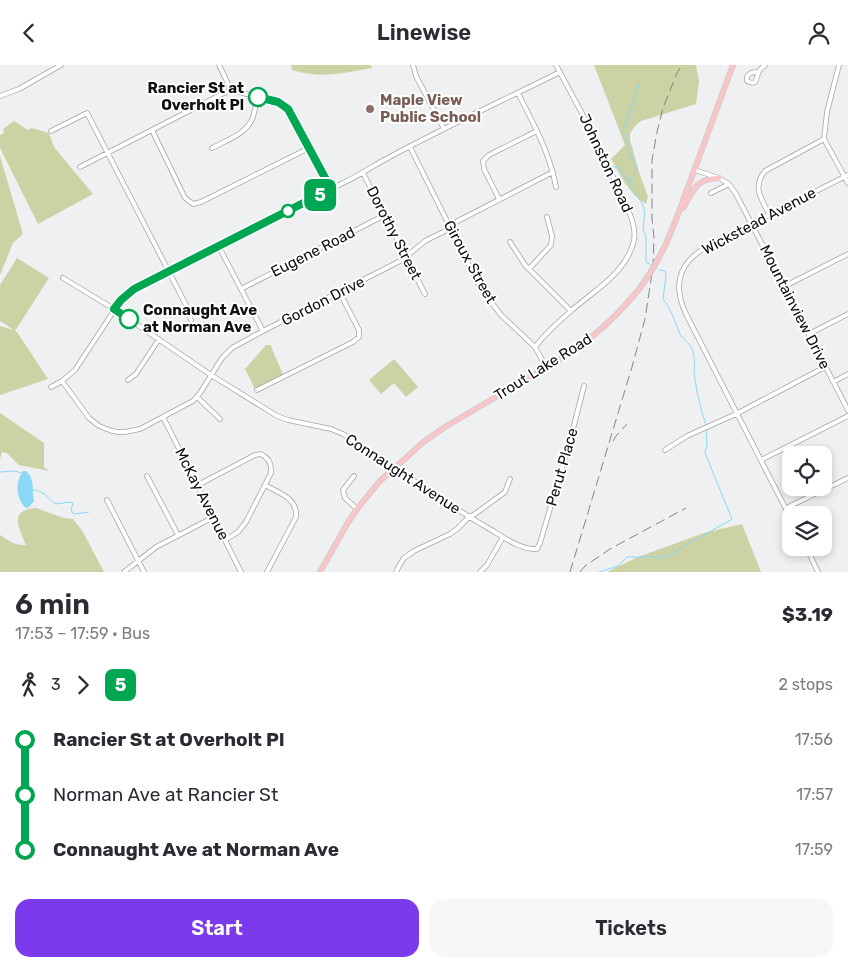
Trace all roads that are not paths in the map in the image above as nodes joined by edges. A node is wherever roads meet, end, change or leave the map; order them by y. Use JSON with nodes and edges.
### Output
{"nodes":[{"id":1,"x":61,"y":65,"type":"edge"},
{"id":2,"x":218,"y":65,"type":"edge"},
{"id":3,"x":413,"y":65,"type":"edge"},
{"id":4,"x":556,"y":65,"type":"edge"},
{"id":5,"x":733,"y":65,"type":"edge"},
{"id":6,"x":765,"y":65,"type":"edge"},
{"id":7,"x":839,"y":65,"type":"edge"},
{"id":8,"x":759,"y":71,"type":"dead end"},
{"id":9,"x":560,"y":72,"type":"junction"},
{"id":10,"x":232,"y":90,"type":"junction"},
{"id":11,"x":518,"y":93,"type":"junction"},
{"id":12,"x":0,"y":96,"type":"edge"},
{"id":13,"x":258,"y":97,"type":"junction"},
{"id":14,"x":444,"y":129,"type":"junction"},
{"id":15,"x":152,"y":130,"type":"junction"},
{"id":16,"x":50,"y":131,"type":"dead end"},
{"id":17,"x":537,"y":131,"type":"junction"},
{"id":18,"x":824,"y":139,"type":"junction"},
{"id":19,"x":410,"y":147,"type":"junction"},
{"id":20,"x":212,"y":148,"type":"dead end"},
{"id":21,"x":309,"y":148,"type":"junction"},
{"id":22,"x":108,"y":153,"type":"junction"},
{"id":23,"x":80,"y":167,"type":"dead end"},
{"id":24,"x":695,"y":170,"type":"junction"},
{"id":25,"x":553,"y":172,"type":"junction"},
{"id":26,"x":363,"y":173,"type":"junction"},
{"id":27,"x":846,"y":176,"type":"edge"},
{"id":28,"x":719,"y":178,"type":"junction"},
{"id":29,"x":848,"y":183,"type":"edge"},
{"id":30,"x":729,"y":185,"type":"junction"},
{"id":31,"x":556,"y":187,"type":"dead end"},
{"id":32,"x":331,"y":189,"type":"junction"},
{"id":33,"x":711,"y":193,"type":"dead end"},
{"id":34,"x":499,"y":199,"type":"junction"},
{"id":35,"x":769,"y":214,"type":"junction"},
{"id":36,"x":385,"y":215,"type":"junction"},
{"id":37,"x":548,"y":217,"type":"dead end"},
{"id":38,"x":677,"y":217,"type":"junction"},
{"id":39,"x":752,"y":223,"type":"junction"},
{"id":40,"x":450,"y":226,"type":"junction"},
{"id":41,"x":510,"y":242,"type":"dead end"},
{"id":42,"x":219,"y":247,"type":"junction"},
{"id":43,"x":848,"y":254,"type":"edge"},
{"id":44,"x":406,"y":257,"type":"junction"},
{"id":45,"x":529,"y":269,"type":"junction"},
{"id":46,"x":169,"y":271,"type":"junction"},
{"id":47,"x":63,"y":278,"type":"dead end"},
{"id":48,"x":785,"y":286,"type":"junction"},
{"id":49,"x":241,"y":289,"type":"junction"},
{"id":50,"x":340,"y":293,"type":"junction"},
{"id":51,"x":425,"y":295,"type":"dead end"},
{"id":52,"x":114,"y":309,"type":"junction"},
{"id":53,"x":571,"y":311,"type":"junction"},
{"id":54,"x":848,"y":313,"type":"edge"},
{"id":55,"x":191,"y":320,"type":"dead end"},
{"id":56,"x":263,"y":331,"type":"junction"},
{"id":57,"x":809,"y":333,"type":"junction"},
{"id":58,"x":159,"y":339,"type":"junction"},
{"id":59,"x":535,"y":347,"type":"junction"},
{"id":60,"x":546,"y":367,"type":"junction"},
{"id":61,"x":825,"y":367,"type":"junction"},
{"id":62,"x":848,"y":374,"type":"edge"},
{"id":63,"x":211,"y":375,"type":"junction"},
{"id":64,"x":128,"y":380,"type":"dead end"},
{"id":65,"x":62,"y":381,"type":"junction"},
{"id":66,"x":833,"y":382,"type":"junction"},
{"id":67,"x":584,"y":386,"type":"dead end"},
{"id":68,"x":51,"y":387,"type":"dead end"},
{"id":69,"x":257,"y":390,"type":"dead end"},
{"id":70,"x":197,"y":397,"type":"junction"},
{"id":71,"x":848,"y":410,"type":"edge"},
{"id":72,"x":736,"y":414,"type":"junction"},
{"id":73,"x":848,"y":416,"type":"edge"},
{"id":74,"x":164,"y":417,"type":"junction"},
{"id":75,"x":220,"y":419,"type":"dead end"},
{"id":76,"x":665,"y":450,"type":"dead end"},
{"id":77,"x":761,"y":460,"type":"junction"},
{"id":78,"x":394,"y":468,"type":"junction"},
{"id":79,"x":148,"y":476,"type":"dead end"},
{"id":80,"x":354,"y":476,"type":"dead end"},
{"id":81,"x":848,"y":478,"type":"edge"},
{"id":82,"x":510,"y":479,"type":"dead end"},
{"id":83,"x":198,"y":485,"type":"junction"},
{"id":84,"x":265,"y":485,"type":"junction"},
{"id":85,"x":107,"y":500,"type":"dead end"},
{"id":86,"x":785,"y":506,"type":"edge"},
{"id":87,"x":790,"y":506,"type":"edge"},
{"id":88,"x":357,"y":509,"type":"junction"},
{"id":89,"x":214,"y":517,"type":"junction"},
{"id":90,"x":469,"y":517,"type":"junction"},
{"id":91,"x":178,"y":535,"type":"junction"},
{"id":92,"x":503,"y":537,"type":"junction"},
{"id":93,"x":225,"y":540,"type":"junction"},
{"id":94,"x":538,"y":548,"type":"joint"},
{"id":95,"x":810,"y":556,"type":"edge"},
{"id":96,"x":138,"y":560,"type":"junction"},
{"id":97,"x":124,"y":572,"type":"edge"},
{"id":98,"x":144,"y":572,"type":"edge"},
{"id":99,"x":241,"y":572,"type":"edge"},
{"id":100,"x":267,"y":572,"type":"edge"},
{"id":101,"x":320,"y":572,"type":"edge"},
{"id":102,"x":396,"y":572,"type":"edge"},
{"id":103,"x":480,"y":572,"type":"edge"},
{"id":104,"x":818,"y":572,"type":"edge"}],
"edges":[{"from":1,"to":12,"type":"street"},
{"from":2,"to":10,"type":"street"},
{"from":3,"to":14,"type":"street"},
{"from":4,"to":9,"type":"street","name":"Johnston Road"},
{"from":5,"to":24,"type":"main road","name":"Trout Lake Road"},
{"from":6,"to":8,"type":"street"},
{"from":7,"to":18,"type":"street"},
{"from":9,"to":11,"type":"street"},
{"from":9,"to":53,"type":"street","name":"Johnston Road"},
{"from":10,"to":13,"type":"street"},
{"from":10,"to":15,"type":"street"},
{"from":11,"to":14,"type":"street"},
{"from":11,"to":17,"type":"street"},
{"from":13,"to":20,"type":"street"},
{"from":13,"to":21,"type":"street"},
{"from":14,"to":19,"type":"street"},
{"from":15,"to":21,"type":"street"},
{"from":15,"to":22,"type":"street"},
{"from":16,"to":22,"type":"street"},
{"from":17,"to":25,"type":"street"},
{"from":17,"to":34,"type":"street"},
{"from":18,"to":27,"type":"street"},
{"from":18,"to":35,"type":"street"},
{"from":19,"to":26,"type":"street"},
{"from":19,"to":40,"type":"street","name":"Giroux Street"},
{"from":21,"to":32,"type":"street"},
{"from":22,"to":23,"type":"street"},
{"from":22,"to":46,"type":"street"},
{"from":24,"to":28,"type":"street","name":"Mountainview Drive"},
{"from":24,"to":38,"type":"main road","name":"Trout Lake Road"},
{"from":25,"to":31,"type":"street"},
{"from":25,"to":34,"type":"street","name":"Gordon Drive"},
{"from":26,"to":32,"type":"street"},
{"from":26,"to":36,"type":"street","name":"Dorothy Street"},
{"from":27,"to":29,"type":"street"},
{"from":27,"to":35,"type":"street","name":"Wickstead Avenue"},
{"from":28,"to":30,"type":"street","name":"Mountainview Drive"},
{"from":28,"to":38,"type":"main road"},
{"from":30,"to":33,"type":"street"},
{"from":30,"to":39,"type":"street","name":"Mountainview Drive"},
{"from":32,"to":42,"type":"street"},
{"from":34,"to":40,"type":"street","name":"Gordon Drive"},
{"from":35,"to":39,"type":"street","name":"Wickstead Avenue"},
{"from":36,"to":44,"type":"street","name":"Dorothy Street"},
{"from":36,"to":49,"type":"street","name":"Eugene Road"},
{"from":37,"to":45,"type":"street"},
{"from":38,"to":60,"type":"main road","name":"Trout Lake Road","bridge":true},
{"from":39,"to":48,"type":"street","name":"Mountainview Drive"},
{"from":39,"to":72,"type":"street","name":"Wickstead Avenue"},
{"from":40,"to":44,"type":"street","name":"Gordon Drive"},
{"from":40,"to":59,"type":"street","name":"Giroux Street"},
{"from":41,"to":45,"type":"street"},
{"from":42,"to":46,"type":"street"},
{"from":42,"to":49,"type":"street"},
{"from":43,"to":48,"type":"street"},
{"from":44,"to":50,"type":"street","name":"Gordon Drive"},
{"from":44,"to":51,"type":"street","name":"Dorothy Street"},
{"from":45,"to":53,"type":"street"},
{"from":46,"to":52,"type":"street"},
{"from":46,"to":55,"type":"street"},
{"from":47,"to":52,"type":"street","name":"Connaught Avenue"},
{"from":48,"to":57,"type":"street","name":"Mountainview Drive"},
{"from":49,"to":56,"type":"street"},
{"from":50,"to":56,"type":"street","name":"Gordon Drive"},
{"from":50,"to":69,"type":"street"},
{"from":52,"to":58,"type":"street","name":"Connaught Avenue"},
{"from":52,"to":65,"type":"street"},
{"from":53,"to":59,"type":"street","name":"Johnston Road"},
{"from":54,"to":57,"type":"street"},
{"from":56,"to":63,"type":"street","name":"Gordon Drive"},
{"from":57,"to":61,"type":"street","name":"Mountainview Drive"},
{"from":58,"to":63,"type":"street","name":"Connaught Avenue"},
{"from":58,"to":64,"type":"street"},
{"from":59,"to":60,"type":"street","name":"Giroux Street"},
{"from":60,"to":78,"type":"main road","name":"Trout Lake Road"},
{"from":61,"to":66,"type":"street","name":"Mountainview Drive"},
{"from":61,"to":72,"type":"street"},
{"from":62,"to":66,"type":"street"},
{"from":63,"to":70,"type":"street","name":"Gordon Drive"},
{"from":63,"to":78,"type":"street","name":"Connaught Avenue"},
{"from":65,"to":68,"type":"street"},
{"from":65,"to":74,"type":"street","name":"Gordon Drive"},
{"from":66,"to":71,"type":"street","name":"Mountainview Drive"},
{"from":67,"to":94,"type":"street","name":"Perut Place"},
{"from":70,"to":74,"type":"street","name":"Gordon Drive"},
{"from":70,"to":75,"type":"street"},
{"from":72,"to":76,"type":"street"},
{"from":72,"to":77,"type":"street","name":"Wickstead Avenue"},
{"from":73,"to":77,"type":"street"},
{"from":74,"to":83,"type":"street","name":"McKay Avenue"},
{"from":77,"to":86,"type":"street","name":"Wickstead Avenue"},
{"from":78,"to":88,"type":"main road","name":"Trout Lake Road"},
{"from":78,"to":90,"type":"street","name":"Connaught Avenue"},
{"from":79,"to":91,"type":"street"},
{"from":80,"to":88,"type":"street"},
{"from":81,"to":87,"type":"street"},
{"from":82,"to":90,"type":"street"},
{"from":83,"to":84,"type":"street"},
{"from":83,"to":89,"type":"street","name":"McKay Avenue"},
{"from":84,"to":93,"type":"street"},
{"from":84,"to":100,"type":"street"},
{"from":85,"to":96,"type":"street"},
{"from":88,"to":101,"type":"main road","name":"Trout Lake Road"},
{"from":89,"to":91,"type":"street"},
{"from":89,"to":93,"type":"street","name":"McKay Avenue"},
{"from":90,"to":92,"type":"street","name":"Connaught Avenue"},
{"from":90,"to":102,"type":"street"},
{"from":91,"to":96,"type":"street"},
{"from":92,"to":94,"type":"street","name":"Connaught Avenue"},
{"from":92,"to":103,"type":"street"},
{"from":93,"to":99,"type":"street","name":"McKay Avenue"},
{"from":95,"to":104,"type":"street"},
{"from":96,"to":97,"type":"street"},
{"from":96,"to":98,"type":"street"}]}
